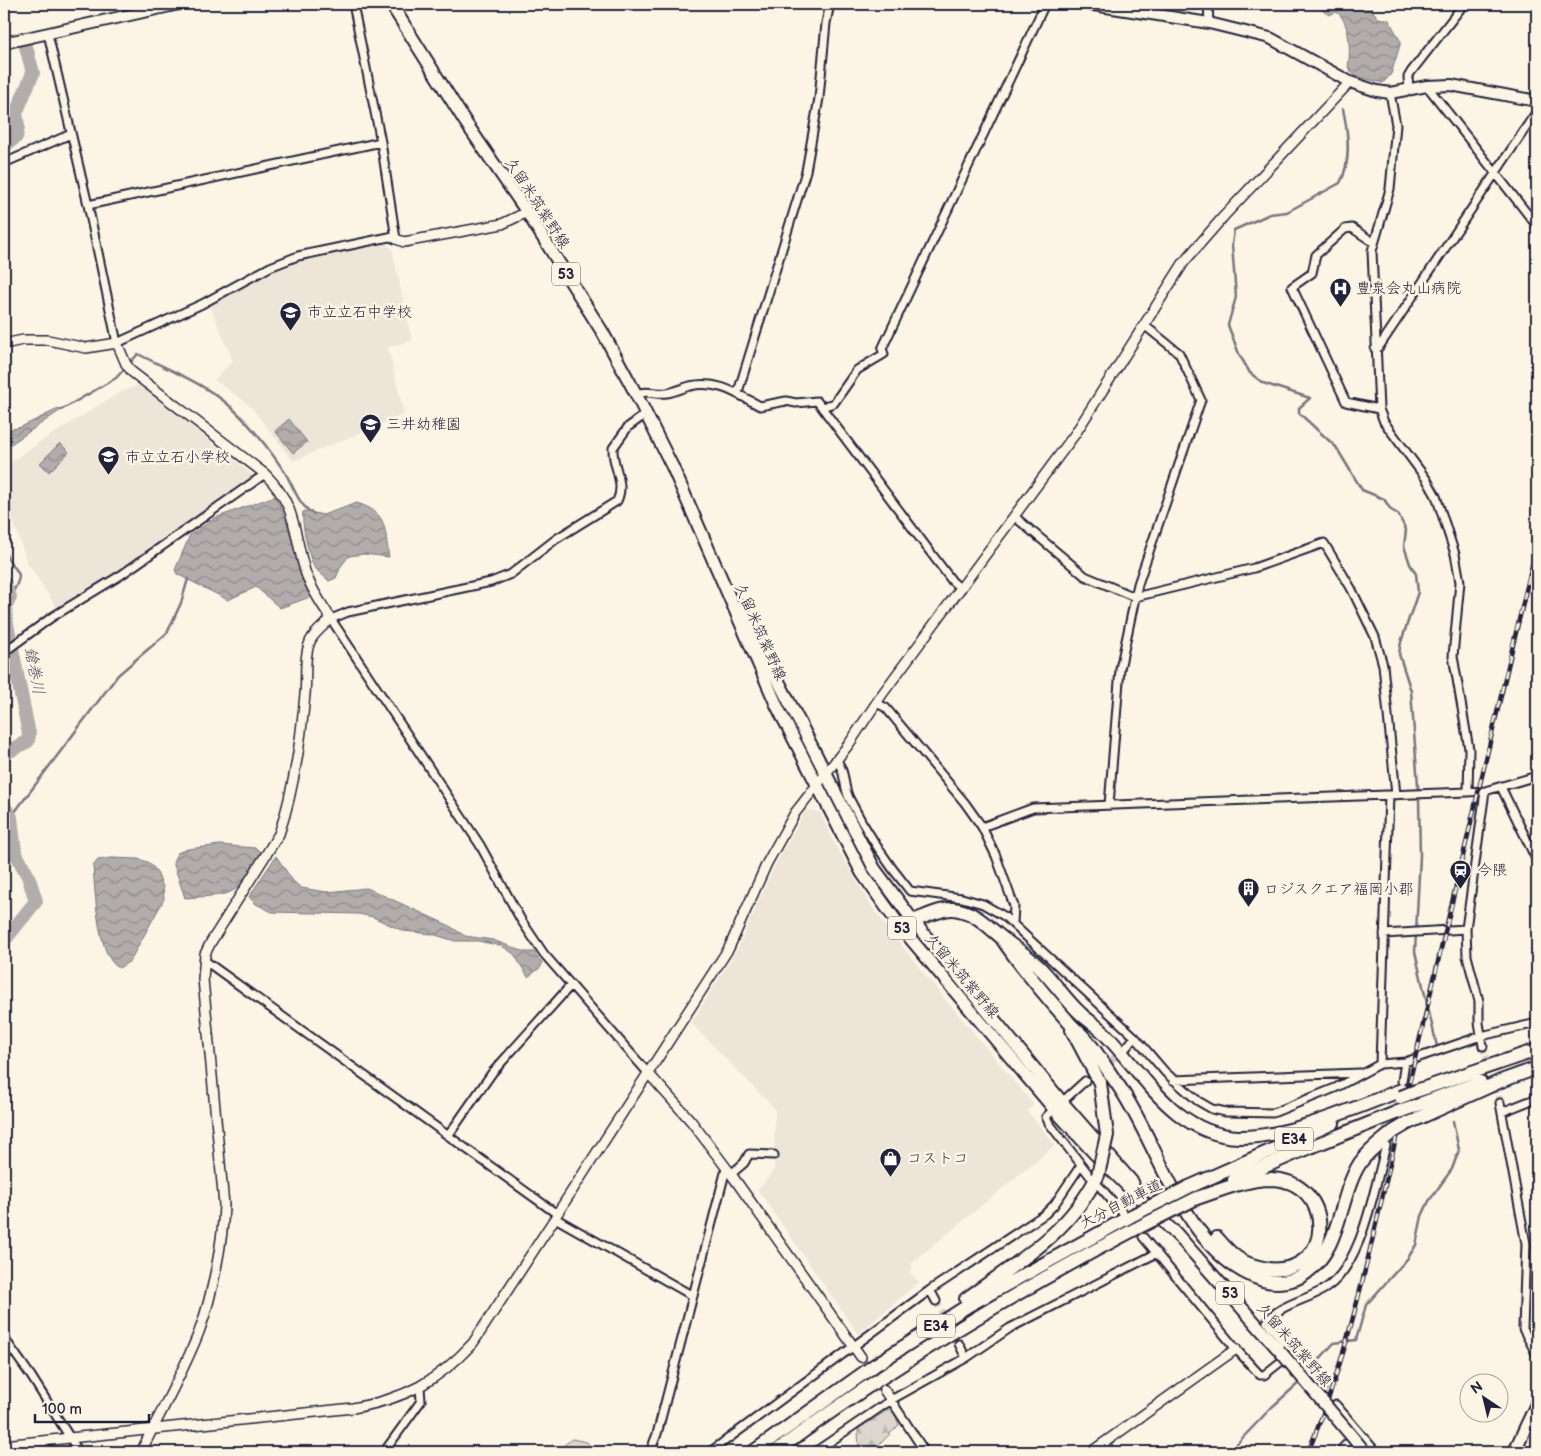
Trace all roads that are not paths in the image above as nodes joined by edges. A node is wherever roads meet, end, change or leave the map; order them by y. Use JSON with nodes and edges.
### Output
{"nodes":[{"id":1,"x":178,"y":4,"type":"edge"},
{"id":2,"x":353,"y":4,"type":"edge"},
{"id":3,"x":391,"y":4,"type":"edge"},
{"id":4,"x":830,"y":4,"type":"edge"},
{"id":5,"x":1045,"y":4,"type":"edge"},
{"id":6,"x":1087,"y":4,"type":"edge"},
{"id":7,"x":1208,"y":4,"type":"edge"},
{"id":8,"x":1464,"y":4,"type":"edge"},
{"id":9,"x":1209,"y":23,"type":"junction"},
{"id":10,"x":48,"y":34,"type":"junction"},
{"id":11,"x":4,"y":43,"type":"edge"},
{"id":12,"x":1350,"y":82,"type":"junction"},
{"id":13,"x":1427,"y":86,"type":"junction"},
{"id":14,"x":1409,"y":89,"type":"junction"},
{"id":15,"x":1390,"y":93,"type":"junction"},
{"id":16,"x":1537,"y":100,"type":"edge"},
{"id":17,"x":1537,"y":111,"type":"edge"},
{"id":18,"x":72,"y":134,"type":"junction"},
{"id":19,"x":381,"y":142,"type":"junction"},
{"id":20,"x":4,"y":163,"type":"edge"},
{"id":21,"x":1496,"y":173,"type":"junction"},
{"id":22,"x":88,"y":205,"type":"junction"},
{"id":23,"x":527,"y":212,"type":"junction"},
{"id":24,"x":1537,"y":226,"type":"edge"},
{"id":25,"x":396,"y":239,"type":"junction"},
{"id":26,"x":1373,"y":242,"type":"junction"},
{"id":27,"x":1144,"y":325,"type":"junction"},
{"id":28,"x":117,"y":343,"type":"junction"},
{"id":29,"x":4,"y":344,"type":"edge"},
{"id":30,"x":1375,"y":349,"type":"junction"},
{"id":31,"x":738,"y":392,"type":"junction"},
{"id":32,"x":636,"y":394,"type":"junction"},
{"id":33,"x":822,"y":407,"type":"junction"},
{"id":34,"x":1379,"y":409,"type":"junction"},
{"id":35,"x":646,"y":414,"type":"junction"},
{"id":36,"x":265,"y":474,"type":"junction"},
{"id":37,"x":1015,"y":517,"type":"junction"},
{"id":38,"x":712,"y":560,"type":"junction"},
{"id":39,"x":961,"y":588,"type":"junction"},
{"id":40,"x":1135,"y":596,"type":"junction"},
{"id":41,"x":331,"y":618,"type":"junction"},
{"id":42,"x":4,"y":652,"type":"edge"},
{"id":43,"x":877,"y":703,"type":"junction"},
{"id":44,"x":836,"y":759,"type":"junction"},
{"id":45,"x":825,"y":776,"type":"junction"},
{"id":46,"x":1537,"y":776,"type":"edge"},
{"id":47,"x":816,"y":785,"type":"junction"},
{"id":48,"x":1501,"y":786,"type":"junction"},
{"id":49,"x":1485,"y":791,"type":"junction"},
{"id":50,"x":1468,"y":792,"type":"junction"},
{"id":51,"x":1392,"y":795,"type":"junction"},
{"id":52,"x":1109,"y":805,"type":"junction"},
{"id":53,"x":982,"y":827,"type":"junction"},
{"id":54,"x":1537,"y":861,"type":"edge"},
{"id":55,"x":914,"y":922,"type":"junction"},
{"id":56,"x":1013,"y":924,"type":"junction"},
{"id":57,"x":899,"y":925,"type":"junction"},
{"id":58,"x":1466,"y":929,"type":"junction"},
{"id":59,"x":1384,"y":934,"type":"junction"},
{"id":60,"x":1001,"y":938,"type":"junction"},
{"id":61,"x":204,"y":960,"type":"junction"},
{"id":62,"x":571,"y":985,"type":"junction"},
{"id":63,"x":1080,"y":1013,"type":"junction"},
{"id":64,"x":1069,"y":1023,"type":"junction"},
{"id":65,"x":1537,"y":1024,"type":"edge"},
{"id":66,"x":1481,"y":1036,"type":"junction"},
{"id":67,"x":1135,"y":1037,"type":"junction"},
{"id":68,"x":1483,"y":1046,"type":"tunnel mouth"},
{"id":69,"x":1125,"y":1049,"type":"tunnel mouth"},
{"id":70,"x":1537,"y":1050,"type":"edge"},
{"id":71,"x":1405,"y":1062,"type":"junction"},
{"id":72,"x":1380,"y":1064,"type":"junction"},
{"id":73,"x":1537,"y":1064,"type":"edge"},
{"id":74,"x":1537,"y":1068,"type":"edge"},
{"id":75,"x":648,"y":1073,"type":"junction"},
{"id":76,"x":1361,"y":1073,"type":"junction"},
{"id":77,"x":1173,"y":1080,"type":"junction"},
{"id":78,"x":1085,"y":1081,"type":"tunnel mouth"},
{"id":79,"x":1402,"y":1089,"type":"junction"},
{"id":80,"x":1537,"y":1098,"type":"edge"},
{"id":81,"x":1500,"y":1104,"type":"tunnel mouth"},
{"id":82,"x":1058,"y":1106,"type":"junction"},
{"id":83,"x":1502,"y":1112,"type":"junction"},
{"id":84,"x":448,"y":1136,"type":"junction"},
{"id":85,"x":1386,"y":1146,"type":"dead end"},
{"id":86,"x":774,"y":1155,"type":"dead end"},
{"id":87,"x":1081,"y":1164,"type":"junction"},
{"id":88,"x":729,"y":1171,"type":"junction"},
{"id":89,"x":1096,"y":1179,"type":"junction"},
{"id":90,"x":1197,"y":1198,"type":"junction"},
{"id":91,"x":1126,"y":1214,"type":"junction"},
{"id":92,"x":556,"y":1216,"type":"junction"},
{"id":93,"x":1141,"y":1232,"type":"junction"},
{"id":94,"x":1157,"y":1253,"type":"junction"},
{"id":95,"x":930,"y":1290,"type":"junction"},
{"id":96,"x":693,"y":1296,"type":"junction"},
{"id":97,"x":936,"y":1301,"type":"tunnel mouth"},
{"id":98,"x":4,"y":1338,"type":"edge"},
{"id":99,"x":959,"y":1344,"type":"tunnel mouth"},
{"id":100,"x":854,"y":1348,"type":"junction"},
{"id":101,"x":1236,"y":1349,"type":"junction"},
{"id":102,"x":1292,"y":1352,"type":"junction"},
{"id":103,"x":1537,"y":1355,"type":"edge"},
{"id":104,"x":861,"y":1357,"type":"tunnel mouth"},
{"id":105,"x":966,"y":1358,"type":"junction"},
{"id":106,"x":875,"y":1365,"type":"junction"},
{"id":107,"x":420,"y":1387,"type":"junction"},
{"id":108,"x":1322,"y":1388,"type":"dead end"},
{"id":109,"x":884,"y":1390,"type":"tunnel mouth"},
{"id":110,"x":891,"y":1400,"type":"junction"},
{"id":111,"x":1537,"y":1403,"type":"edge"},
{"id":112,"x":1336,"y":1405,"type":"dead end"},
{"id":113,"x":151,"y":1431,"type":"junction"},
{"id":114,"x":1359,"y":1432,"type":"junction"},
{"id":115,"x":72,"y":1440,"type":"junction"},
{"id":116,"x":4,"y":1445,"type":"edge"},
{"id":117,"x":79,"y":1452,"type":"edge"},
{"id":118,"x":141,"y":1452,"type":"edge"},
{"id":119,"x":384,"y":1452,"type":"edge"},
{"id":120,"x":650,"y":1452,"type":"edge"},
{"id":121,"x":710,"y":1452,"type":"edge"},
{"id":122,"x":752,"y":1452,"type":"edge"},
{"id":123,"x":775,"y":1452,"type":"edge"},
{"id":124,"x":815,"y":1452,"type":"edge"},
{"id":125,"x":925,"y":1452,"type":"edge"},
{"id":126,"x":1092,"y":1452,"type":"edge"},
{"id":127,"x":1339,"y":1452,"type":"edge"},
{"id":128,"x":1366,"y":1452,"type":"edge"},
{"id":129,"x":1376,"y":1452,"type":"edge"},
{"id":130,"x":1514,"y":1452,"type":"edge"}],
"edges":[{"from":1,"to":10,"type":"main road"},
{"from":2,"to":19,"type":"street"},
{"from":3,"to":23,"type":"main road","name":"久留米筑紫野線","number":"53"},
{"from":4,"to":31,"type":"street"},
{"from":5,"to":33,"type":"street"},
{"from":6,"to":9,"type":"main road"},
{"from":7,"to":9,"type":"street"},
{"from":8,"to":14,"type":"street"},
{"from":9,"to":12,"type":"main road"},
{"from":10,"to":11,"type":"main road"},
{"from":10,"to":18,"type":"street"},
{"from":12,"to":15,"type":"main road"},
{"from":12,"to":27,"type":"street"},
{"from":13,"to":14,"type":"main road"},
{"from":13,"to":16,"type":"main road"},
{"from":13,"to":21,"type":"street"},
{"from":14,"to":15,"type":"main road"},
{"from":15,"to":26,"type":"street"},
{"from":17,"to":21,"type":"street"},
{"from":18,"to":20,"type":"street"},
{"from":18,"to":22,"type":"street"},
{"from":19,"to":22,"type":"street"},
{"from":19,"to":25,"type":"street"},
{"from":21,"to":24,"type":"street"},
{"from":21,"to":30,"type":"street"},
{"from":22,"to":28,"type":"street"},
{"from":23,"to":25,"type":"street"},
{"from":23,"to":32,"type":"main road","name":"久留米筑紫野線","number":"53"},
{"from":25,"to":28,"type":"street"},
{"from":26,"to":30,"type":"street"},
{"from":26,"to":34,"type":"street"},
{"from":27,"to":37,"type":"street"},
{"from":27,"to":40,"type":"street"},
{"from":28,"to":29,"type":"street"},
{"from":28,"to":36,"type":"street"},
{"from":30,"to":34,"type":"street"},
{"from":31,"to":32,"type":"street"},
{"from":31,"to":33,"type":"street"},
{"from":32,"to":35,"type":"main road","name":"久留米筑紫野線","number":"53"},
{"from":33,"to":39,"type":"street"},
{"from":34,"to":50,"type":"street"},
{"from":35,"to":38,"type":"main road","name":"久留米筑紫野線","number":"53"},
{"from":35,"to":41,"type":"street"},
{"from":36,"to":41,"type":"street"},
{"from":36,"to":42,"type":"street"},
{"from":37,"to":39,"type":"street"},
{"from":37,"to":40,"type":"street"},
{"from":38,"to":45,"type":"main road","name":"久留米筑紫野線","number":"53"},
{"from":38,"to":47,"type":"main road","name":"久留米筑紫野線","number":"53"},
{"from":39,"to":43,"type":"street"},
{"from":40,"to":51,"type":"street"},
{"from":40,"to":52,"type":"street"},
{"from":41,"to":61,"type":"street"},
{"from":41,"to":62,"type":"street"},
{"from":43,"to":44,"type":"street"},
{"from":43,"to":53,"type":"street"},
{"from":44,"to":45,"type":"street"},
{"from":44,"to":56,"type":"street"},
{"from":45,"to":47,"type":"street"},
{"from":45,"to":55,"type":"main road","name":"久留米筑紫野線","number":"53"},
{"from":46,"to":48,"type":"street"},
{"from":47,"to":57,"type":"main road","name":"久留米筑紫野線","number":"53"},
{"from":47,"to":75,"type":"street"},
{"from":48,"to":49,"type":"street"},
{"from":48,"to":54,"type":"street"},
{"from":49,"to":50,"type":"street"},
{"from":49,"to":58,"type":"street"},
{"from":50,"to":51,"type":"street"},
{"from":51,"to":52,"type":"street"},
{"from":51,"to":59,"type":"street"},
{"from":52,"to":53,"type":"street"},
{"from":53,"to":56,"type":"street"},
{"from":55,"to":57,"type":"highway"},
{"from":55,"to":60,"type":"highway"},
{"from":55,"to":82,"type":"main road","name":"久留米筑紫野線","number":"53"},
{"from":56,"to":67,"type":"street"},
{"from":57,"to":82,"type":"main road","name":"久留米筑紫野線","number":"53"},
{"from":58,"to":59,"type":"street"},
{"from":58,"to":66,"type":"street"},
{"from":59,"to":72,"type":"street"},
{"from":60,"to":63,"type":"highway"},
{"from":60,"to":64,"type":"highway"},
{"from":61,"to":84,"type":"street"},
{"from":61,"to":113,"type":"street"},
{"from":62,"to":75,"type":"street"},
{"from":62,"to":84,"type":"street"},
{"from":63,"to":79,"type":"highway"},
{"from":63,"to":90,"type":"highway"},
{"from":64,"to":74,"type":"highway","bridge":true},
{"from":64,"to":89,"type":"highway","bridge":true},
{"from":65,"to":66,"type":"street"},
{"from":66,"to":68,"type":"street"},
{"from":66,"to":71,"type":"street"},
{"from":67,"to":69,"type":"street"},
{"from":67,"to":77,"type":"street"},
{"from":70,"to":79,"type":"highway","name":"大分自動車道","number":"E34","bridge":true},
{"from":71,"to":72,"type":"street"},
{"from":71,"to":79,"type":"street"},
{"from":72,"to":76,"type":"street"},
{"from":73,"to":90,"type":"highway","name":"大分自動車道","number":"E34","bridge":true},
{"from":75,"to":88,"type":"street"},
{"from":75,"to":92,"type":"street"},
{"from":76,"to":77,"type":"street"},
{"from":76,"to":77,"type":"street"},
{"from":78,"to":82,"type":"street"},
{"from":79,"to":91,"type":"highway","name":"大分自動車道","number":"E34","bridge":true},
{"from":80,"to":83,"type":"street"},
{"from":81,"to":83,"type":"street"},
{"from":82,"to":87,"type":"street"},
{"from":82,"to":128,"type":"main road","name":"久留米筑紫野線","number":"53","bridge":true},
{"from":83,"to":103,"type":"street"},
{"from":84,"to":92,"type":"street"},
{"from":85,"to":102,"type":"street"},
{"from":86,"to":88,"type":"street"},
{"from":87,"to":89,"type":"street"},
{"from":87,"to":95,"type":"street"},
{"from":88,"to":96,"type":"street"},
{"from":88,"to":100,"type":"street"},
{"from":89,"to":91,"type":"street"},
{"from":89,"to":106,"type":"highway"},
{"from":90,"to":93,"type":"highway","name":"大分自動車道","number":"E34","bridge":true},
{"from":91,"to":106,"type":"highway","name":"大分自動車道","number":"E34"},
{"from":92,"to":96,"type":"street"},
{"from":92,"to":107,"type":"street"},
{"from":93,"to":94,"type":"street"},
{"from":93,"to":123,"type":"highway","name":"大分自動車道","number":"E34"},
{"from":94,"to":101,"type":"street"},
{"from":94,"to":105,"type":"street"},
{"from":95,"to":97,"type":"street"},
{"from":95,"to":100,"type":"street"},
{"from":96,"to":120,"type":"street"},
{"from":98,"to":115,"type":"street"},
{"from":99,"to":105,"type":"street"},
{"from":100,"to":104,"type":"street"},
{"from":100,"to":121,"type":"street"},
{"from":101,"to":102,"type":"street"},
{"from":101,"to":126,"type":"street"},
{"from":102,"to":108,"type":"street"},
{"from":105,"to":110,"type":"street"},
{"from":106,"to":122,"type":"highway","name":"大分自動車道","number":"E34"},
{"from":107,"to":113,"type":"street"},
{"from":107,"to":119,"type":"street"},
{"from":109,"to":110,"type":"street"},
{"from":110,"to":124,"type":"street"},
{"from":110,"to":125,"type":"street"},
{"from":111,"to":130,"type":"main road"},
{"from":112,"to":114,"type":"street"},
{"from":113,"to":115,"type":"street"},
{"from":113,"to":118,"type":"street"},
{"from":114,"to":127,"type":"street"},
{"from":114,"to":129,"type":"street"},
{"from":115,"to":116,"type":"street"},
{"from":115,"to":117,"type":"street"}]}
